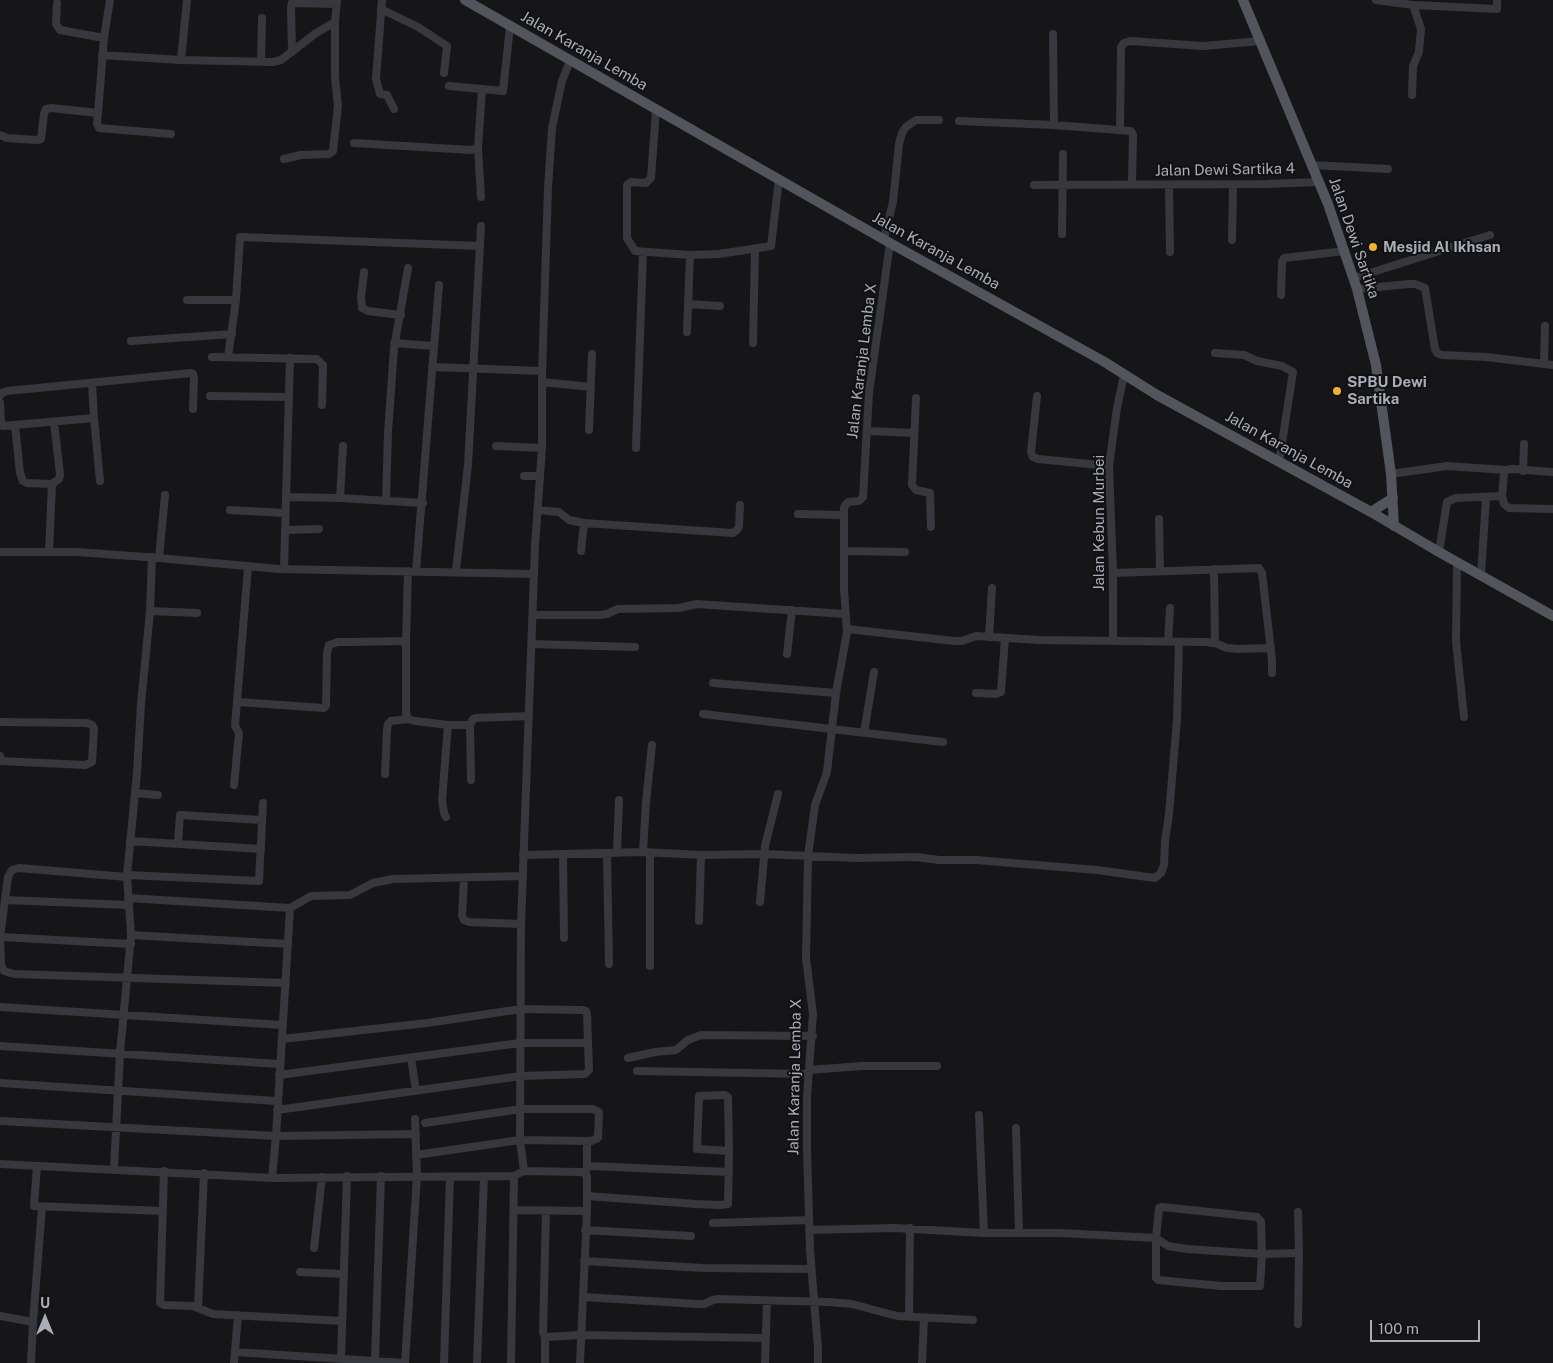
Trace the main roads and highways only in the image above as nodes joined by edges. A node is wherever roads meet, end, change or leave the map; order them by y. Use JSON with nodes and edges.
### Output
{"nodes":[{"id":1,"x":465,"y":0,"type":"edge"},
{"id":2,"x":1242,"y":0,"type":"edge"},
{"id":3,"x":1393,"y":498,"type":"junction"},
{"id":4,"x":1371,"y":512,"type":"junction"},
{"id":5,"x":1394,"y":526,"type":"junction"},
{"id":6,"x":1553,"y":616,"type":"edge"}],
"edges":[{"from":1,"to":4,"type":"main road","name":"Jalan Karanja Lemba"},
{"from":2,"to":3,"type":"main road","name":"Jalan Dewi Sartika"},
{"from":3,"to":4,"type":"main road"},
{"from":3,"to":5,"type":"main road","name":"Jalan Dewi Sartika"},
{"from":4,"to":5,"type":"main road","name":"Jalan Karanja Lemba"},
{"from":5,"to":6,"type":"main road","name":"Jalan Karanja Lemba"}]}
